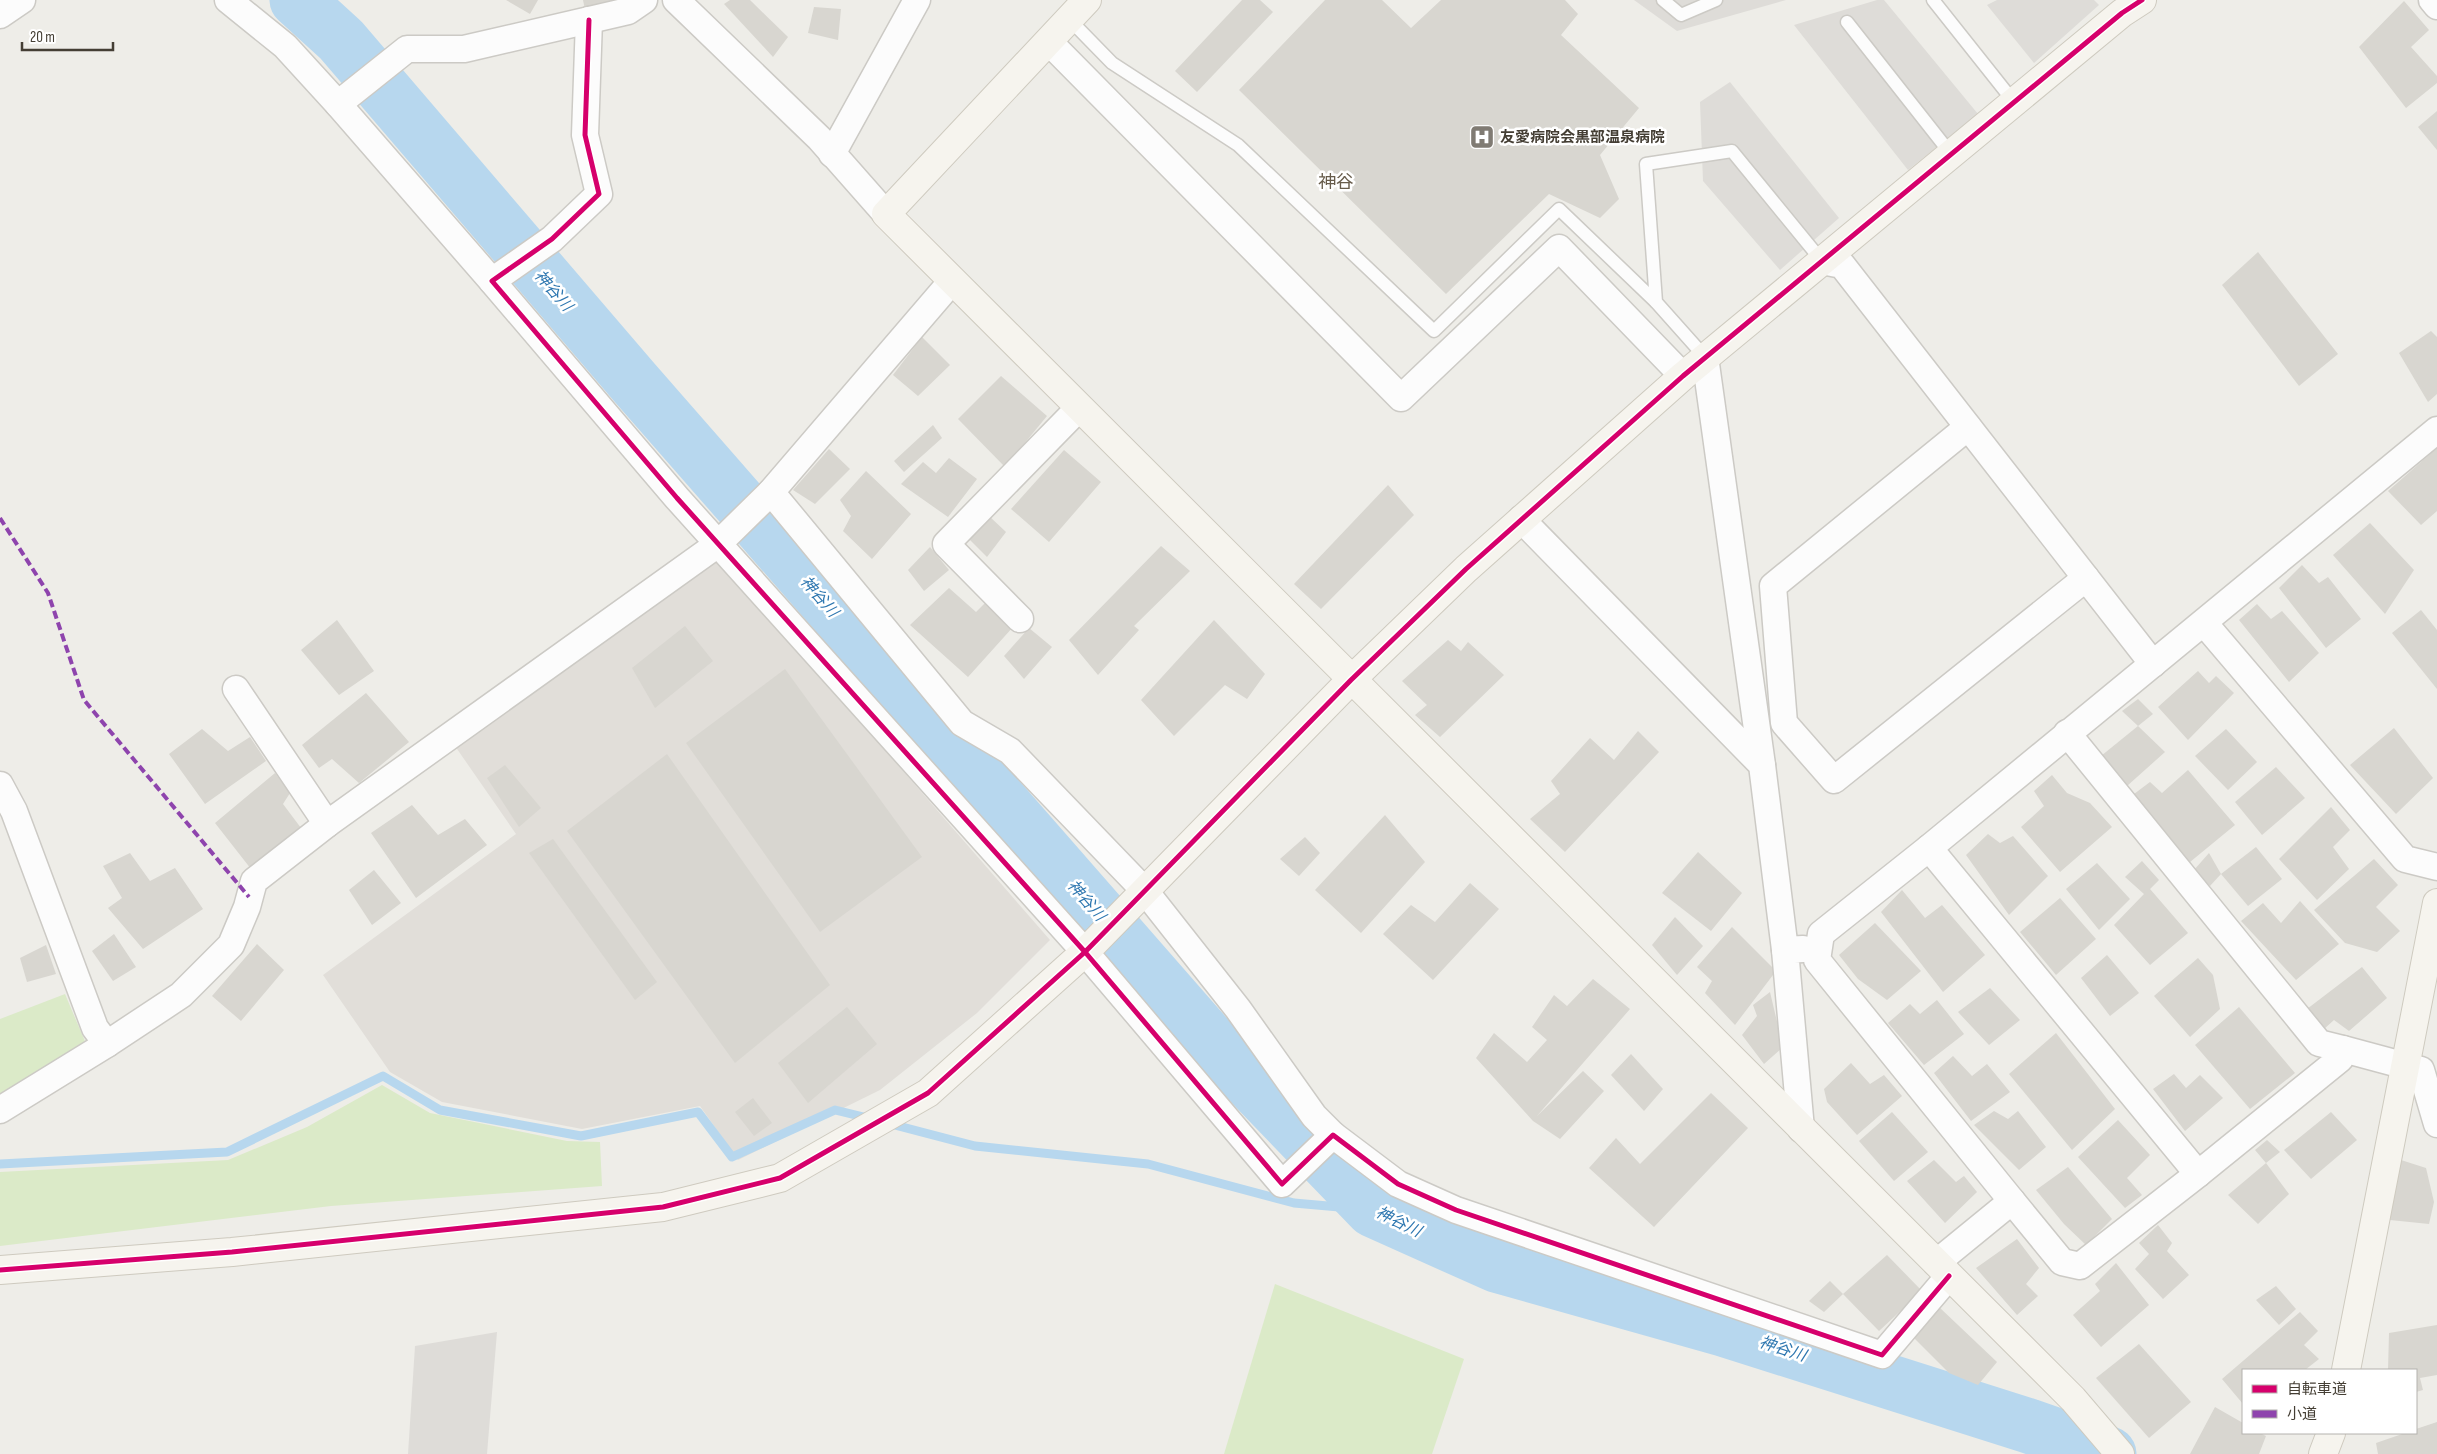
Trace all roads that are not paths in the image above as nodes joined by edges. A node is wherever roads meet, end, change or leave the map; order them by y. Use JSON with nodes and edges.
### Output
{"nodes":[{"id":1,"x":22,"y":0,"type":"edge"},
{"id":2,"x":228,"y":0,"type":"edge"},
{"id":3,"x":644,"y":0,"type":"edge"},
{"id":4,"x":676,"y":0,"type":"edge"},
{"id":5,"x":917,"y":0,"type":"edge"},
{"id":6,"x":1663,"y":0,"type":"edge"},
{"id":7,"x":1716,"y":0,"type":"edge"},
{"id":8,"x":1933,"y":0,"type":"edge"},
{"id":9,"x":2142,"y":0,"type":"edge"},
{"id":10,"x":2432,"y":0,"type":"edge"},
{"id":11,"x":2437,"y":6,"type":"edge"},
{"id":12,"x":1078,"y":10,"type":"edge"},
{"id":13,"x":0,"y":15,"type":"edge"},
{"id":14,"x":589,"y":20,"type":"junction"},
{"id":15,"x":1846,"y":22,"type":"dead end"},
{"id":16,"x":1048,"y":42,"type":"junction"},
{"id":17,"x":342,"y":101,"type":"junction"},
{"id":18,"x":2014,"y":102,"type":"junction"},
{"id":19,"x":832,"y":154,"type":"junction"},
{"id":20,"x":1951,"y":154,"type":"junction"},
{"id":21,"x":886,"y":214,"type":"junction"},
{"id":22,"x":1822,"y":261,"type":"junction"},
{"id":23,"x":492,"y":281,"type":"junction"},
{"id":24,"x":952,"y":281,"type":"junction"},
{"id":25,"x":1656,"y":302,"type":"junction"},
{"id":26,"x":1705,"y":358,"type":"junction"},
{"id":27,"x":1682,"y":376,"type":"junction"},
{"id":28,"x":1079,"y":408,"type":"junction"},
{"id":29,"x":1968,"y":427,"type":"junction"},
{"id":30,"x":2437,"y":430,"type":"edge"},
{"id":31,"x":771,"y":492,"type":"junction"},
{"id":32,"x":1522,"y":519,"type":"junction"},
{"id":33,"x":718,"y":544,"type":"junction"},
{"id":34,"x":2086,"y":578,"type":"junction"},
{"id":35,"x":1020,"y":619,"type":"dead end"},
{"id":36,"x":2204,"y":623,"type":"junction"},
{"id":37,"x":2153,"y":664,"type":"junction"},
{"id":38,"x":1352,"y":680,"type":"junction"},
{"id":39,"x":236,"y":689,"type":"dead end"},
{"id":40,"x":2067,"y":733,"type":"junction"},
{"id":41,"x":1762,"y":764,"type":"junction"},
{"id":42,"x":0,"y":785,"type":"edge"},
{"id":43,"x":327,"y":824,"type":"junction"},
{"id":44,"x":1929,"y":848,"type":"junction"},
{"id":45,"x":2437,"y":867,"type":"edge"},
{"id":46,"x":1141,"y":895,"type":"junction"},
{"id":47,"x":2437,"y":903,"type":"edge"},
{"id":48,"x":1819,"y":947,"type":"junction"},
{"id":49,"x":1785,"y":950,"type":"junction"},
{"id":50,"x":1085,"y":952,"type":"junction"},
{"id":51,"x":2431,"y":962,"type":"edge"},
{"id":52,"x":107,"y":1044,"type":"junction"},
{"id":53,"x":2343,"y":1049,"type":"junction"},
{"id":54,"x":2406,"y":1064,"type":"junction"},
{"id":55,"x":0,"y":1110,"type":"edge"},
{"id":56,"x":2437,"y":1124,"type":"edge"},
{"id":57,"x":1802,"y":1129,"type":"junction"},
{"id":58,"x":1333,"y":1135,"type":"junction"},
{"id":59,"x":2198,"y":1174,"type":"junction"},
{"id":60,"x":2012,"y":1201,"type":"junction"},
{"id":61,"x":0,"y":1270,"type":"edge"},
{"id":62,"x":1942,"y":1270,"type":"junction"},
{"id":63,"x":2346,"y":1369,"type":"edge"},
{"id":64,"x":2331,"y":1434,"type":"edge"},
{"id":65,"x":2120,"y":1454,"type":"edge"},
{"id":66,"x":2323,"y":1454,"type":"edge"}],
"edges":[{"from":1,"to":13,"type":"street"},
{"from":2,"to":17,"type":"street"},
{"from":3,"to":14,"type":"street"},
{"from":4,"to":19,"type":"street"},
{"from":5,"to":19,"type":"street"},
{"from":6,"to":7,"type":"lane"},
{"from":8,"to":18,"type":"lane"},
{"from":9,"to":18,"type":"street"},
{"from":10,"to":11,"type":"street"},
{"from":12,"to":16,"type":"street"},
{"from":12,"to":25,"type":"lane"},
{"from":14,"to":17,"type":"street"},
{"from":14,"to":23,"type":"street"},
{"from":15,"to":20,"type":"lane"},
{"from":16,"to":21,"type":"street"},
{"from":16,"to":27,"type":"street"},
{"from":17,"to":23,"type":"street"},
{"from":18,"to":20,"type":"street"},
{"from":19,"to":21,"type":"street"},
{"from":20,"to":22,"type":"street"},
{"from":21,"to":24,"type":"street"},
{"from":22,"to":25,"type":"lane"},
{"from":22,"to":26,"type":"street"},
{"from":22,"to":29,"type":"street"},
{"from":23,"to":33,"type":"street"},
{"from":24,"to":28,"type":"street"},
{"from":24,"to":31,"type":"street"},
{"from":25,"to":26,"type":"lane"},
{"from":26,"to":27,"type":"street"},
{"from":26,"to":41,"type":"street"},
{"from":27,"to":32,"type":"street"},
{"from":28,"to":35,"type":"street"},
{"from":28,"to":38,"type":"street"},
{"from":29,"to":34,"type":"street"},
{"from":29,"to":34,"type":"street"},
{"from":30,"to":36,"type":"street"},
{"from":31,"to":33,"type":"street"},
{"from":31,"to":46,"type":"street"},
{"from":32,"to":38,"type":"street"},
{"from":32,"to":41,"type":"street"},
{"from":33,"to":43,"type":"street"},
{"from":33,"to":50,"type":"street"},
{"from":34,"to":37,"type":"street"},
{"from":36,"to":37,"type":"street"},
{"from":36,"to":45,"type":"street"},
{"from":37,"to":40,"type":"street"},
{"from":38,"to":46,"type":"street"},
{"from":38,"to":57,"type":"street"},
{"from":39,"to":43,"type":"street"},
{"from":40,"to":44,"type":"street"},
{"from":40,"to":53,"type":"street"},
{"from":41,"to":49,"type":"street"},
{"from":42,"to":52,"type":"street"},
{"from":43,"to":52,"type":"street"},
{"from":44,"to":48,"type":"street"},
{"from":44,"to":59,"type":"street"},
{"from":46,"to":50,"type":"street"},
{"from":46,"to":58,"type":"street"},
{"from":47,"to":51,"type":"street"},
{"from":48,"to":49,"type":"street"},
{"from":48,"to":60,"type":"street"},
{"from":49,"to":57,"type":"street"},
{"from":50,"to":58,"type":"street"},
{"from":50,"to":61,"type":"street"},
{"from":51,"to":54,"type":"street"},
{"from":52,"to":55,"type":"street"},
{"from":53,"to":54,"type":"street"},
{"from":53,"to":59,"type":"street"},
{"from":54,"to":56,"type":"street"},
{"from":54,"to":63,"type":"street"},
{"from":57,"to":62,"type":"street"},
{"from":58,"to":62,"type":"street"},
{"from":59,"to":60,"type":"street"},
{"from":60,"to":62,"type":"street"},
{"from":62,"to":65,"type":"street"},
{"from":64,"to":66,"type":"street"}]}
